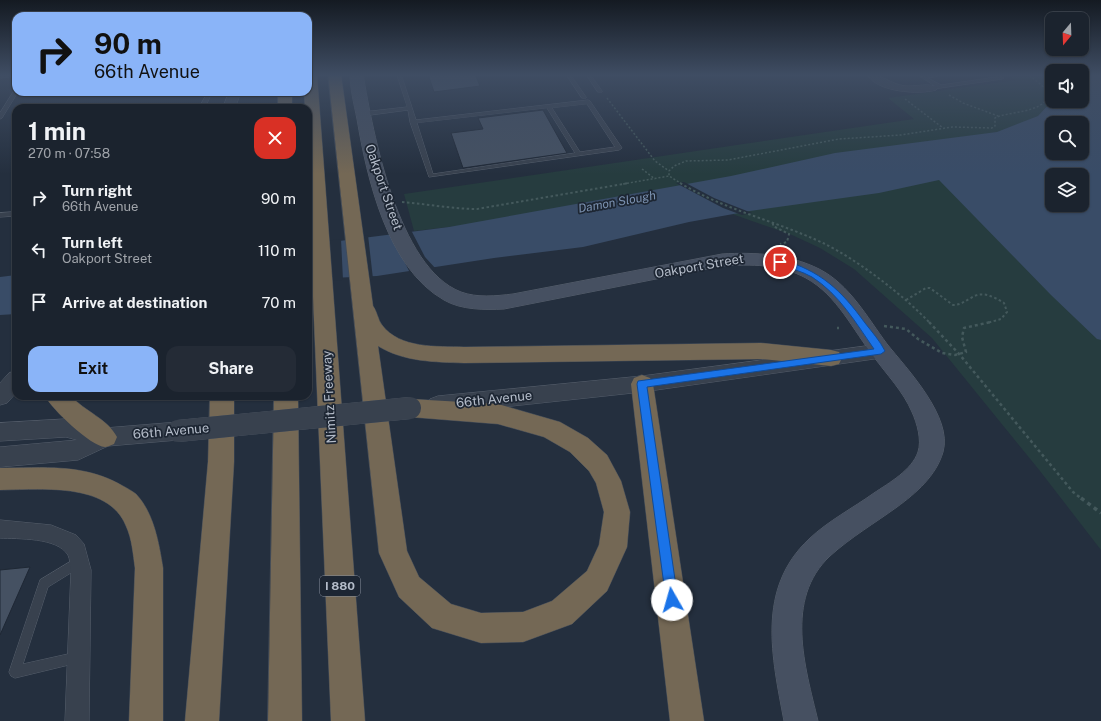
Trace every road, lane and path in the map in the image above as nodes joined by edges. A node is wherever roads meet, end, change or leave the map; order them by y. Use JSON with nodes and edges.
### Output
{"nodes":[{"id":1,"x":6,"y":108,"type":"edge"},
{"id":2,"x":338,"y":108,"type":"edge"},
{"id":3,"x":362,"y":108,"type":"edge"},
{"id":4,"x":408,"y":108,"type":"joint"},
{"id":5,"x":534,"y":108,"type":"edge"},
{"id":6,"x":549,"y":108,"type":"edge"},
{"id":7,"x":592,"y":108,"type":"edge"},
{"id":8,"x":614,"y":108,"type":"edge"},
{"id":9,"x":917,"y":108,"type":"edge"},
{"id":10,"x":976,"y":108,"type":"edge"},
{"id":11,"x":1033,"y":108,"type":"edge"},
{"id":12,"x":312,"y":109,"type":"edge"},
{"id":13,"x":363,"y":114,"type":"junction"},
{"id":14,"x":998,"y":116,"type":"junction"},
{"id":15,"x":0,"y":117,"type":"edge"},
{"id":16,"x":413,"y":122,"type":"junction"},
{"id":17,"x":943,"y":128,"type":"junction"},
{"id":18,"x":578,"y":154,"type":"junction"},
{"id":19,"x":642,"y":169,"type":"dead end"},
{"id":20,"x":669,"y":171,"type":"junction"},
{"id":21,"x":669,"y":176,"type":"junction"},
{"id":22,"x":655,"y":180,"type":"junction"},
{"id":23,"x":388,"y":205,"type":"junction"},
{"id":24,"x":12,"y":214,"type":"edge"},
{"id":25,"x":0,"y":216,"type":"edge"},
{"id":26,"x":773,"y":223,"type":"junction"},
{"id":27,"x":780,"y":244,"type":"dead end"},
{"id":28,"x":360,"y":293,"type":"junction"},
{"id":29,"x":905,"y":300,"type":"junction"},
{"id":30,"x":882,"y":338,"type":"junction"},
{"id":31,"x":960,"y":355,"type":"junction"},
{"id":32,"x":831,"y":358,"type":"junction"},
{"id":33,"x":12,"y":370,"type":"edge"},
{"id":34,"x":0,"y":381,"type":"edge"},
{"id":35,"x":12,"y":384,"type":"edge"},
{"id":36,"x":642,"y":384,"type":"junction"},
{"id":37,"x":0,"y":397,"type":"edge"},
{"id":38,"x":60,"y":400,"type":"edge"},
{"id":39,"x":222,"y":400,"type":"edge"},
{"id":40,"x":286,"y":400,"type":"edge"},
{"id":41,"x":410,"y":408,"type":"junction"},
{"id":42,"x":0,"y":432,"type":"edge"},
{"id":43,"x":105,"y":437,"type":"junction"},
{"id":44,"x":0,"y":457,"type":"edge"},
{"id":45,"x":0,"y":479,"type":"edge"},
{"id":46,"x":1101,"y":513,"type":"edge"},
{"id":47,"x":0,"y":529,"type":"edge"},
{"id":48,"x":79,"y":561,"type":"junction"},
{"id":49,"x":79,"y":658,"type":"junction"},
{"id":50,"x":77,"y":721,"type":"edge"},
{"id":51,"x":146,"y":721,"type":"edge"},
{"id":52,"x":202,"y":721,"type":"edge"},
{"id":53,"x":285,"y":721,"type":"edge"},
{"id":54,"x":348,"y":721,"type":"edge"},
{"id":55,"x":687,"y":721,"type":"edge"},
{"id":56,"x":801,"y":721,"type":"edge"}],
"edges":[{"from":1,"to":15,"type":"lane"},
{"from":2,"to":28,"type":"highway"},
{"from":3,"to":13,"type":"main road","name":"Oakport Street"},
{"from":4,"to":13,"type":"lane"},
{"from":4,"to":16,"type":"lane"},
{"from":5,"to":16,"type":"lane"},
{"from":6,"to":18,"type":"lane"},
{"from":7,"to":18,"type":"lane"},
{"from":8,"to":20,"type":"path"},
{"from":9,"to":17,"type":"path"},
{"from":10,"to":14,"type":"path"},
{"from":11,"to":14,"type":"path"},
{"from":12,"to":54,"type":"highway","name":"Nimitz Freeway","number":"I 880"},
{"from":13,"to":23,"type":"main road","name":"Oakport Street"},
{"from":14,"to":17,"type":"path"},
{"from":16,"to":18,"type":"lane"},
{"from":17,"to":20,"type":"path"},
{"from":19,"to":22,"type":"path"},
{"from":20,"to":21,"type":"path"},
{"from":21,"to":22,"type":"path"},
{"from":21,"to":26,"type":"path"},
{"from":22,"to":23,"type":"path"},
{"from":23,"to":30,"type":"main road","name":"Oakport Street"},
{"from":24,"to":25,"type":"lane"},
{"from":26,"to":27,"type":"path"},
{"from":26,"to":29,"type":"path"},
{"from":28,"to":32,"type":"highway"},
{"from":28,"to":41,"type":"highway"},
{"from":29,"to":31,"type":"path"},
{"from":29,"to":31,"type":"path"},
{"from":30,"to":31,"type":"path"},
{"from":30,"to":32,"type":"street","name":"66th Avenue"},
{"from":30,"to":56,"type":"main road","name":"Oakport Street"},
{"from":31,"to":46,"type":"path"},
{"from":32,"to":36,"type":"street","name":"66th Avenue"},
{"from":33,"to":34,"type":"street"},
{"from":35,"to":37,"type":"street"},
{"from":36,"to":41,"type":"street","name":"66th Avenue"},
{"from":36,"to":55,"type":"highway"},
{"from":38,"to":43,"type":"highway"},
{"from":39,"to":52,"type":"highway"},
{"from":40,"to":53,"type":"highway"},
{"from":41,"to":43,"type":"street","name":"66th Avenue","bridge":true},
{"from":42,"to":43,"type":"street","name":"66th Avenue"},
{"from":43,"to":44,"type":"street","name":"66th Avenue"},
{"from":45,"to":51,"type":"highway"},
{"from":47,"to":48,"type":"street"},
{"from":48,"to":49,"type":"street"},
{"from":48,"to":49,"type":"lane"},
{"from":49,"to":50,"type":"street"}]}
